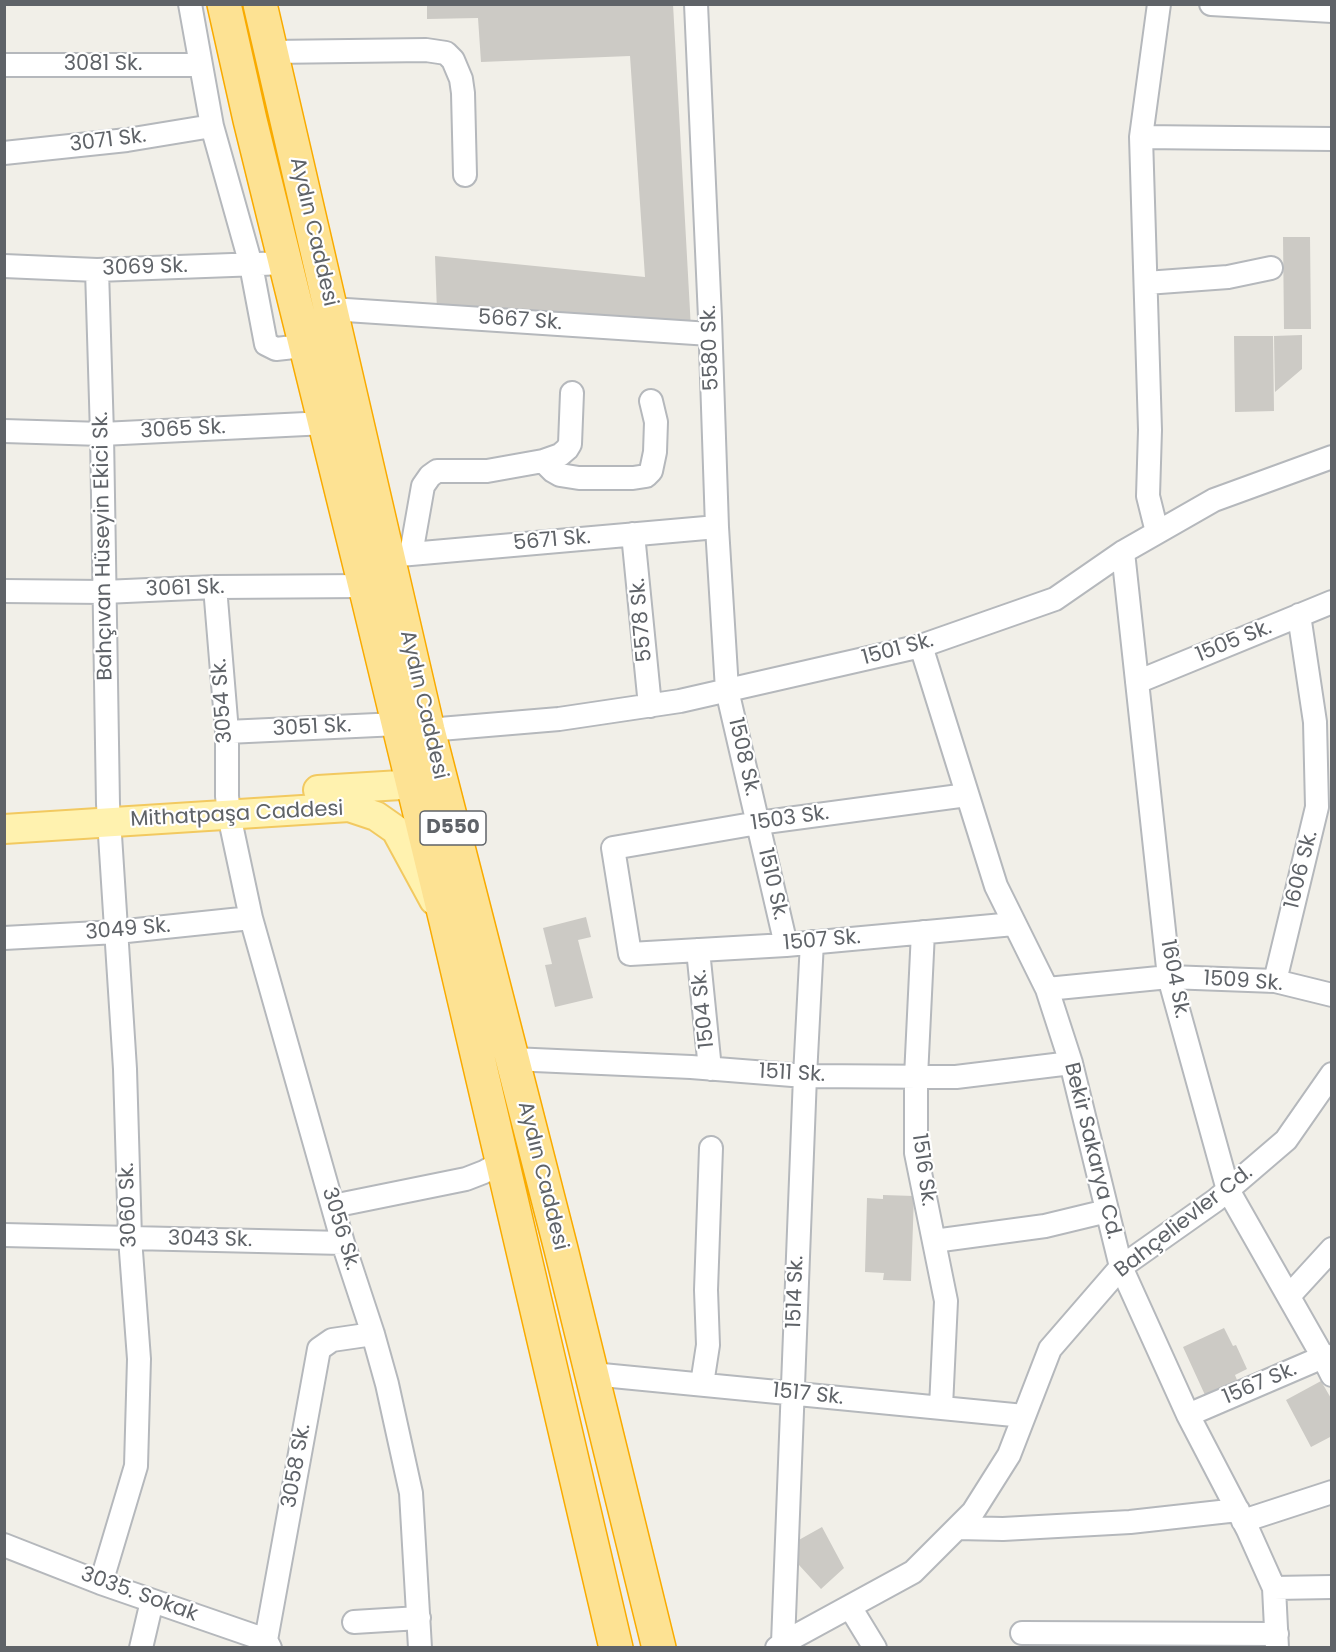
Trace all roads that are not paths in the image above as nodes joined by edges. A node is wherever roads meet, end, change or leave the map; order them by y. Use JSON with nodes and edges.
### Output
{"nodes":[{"id":1,"x":190,"y":4,"type":"edge"},
{"id":2,"x":224,"y":4,"type":"edge"},
{"id":3,"x":260,"y":4,"type":"edge"},
{"id":4,"x":696,"y":4,"type":"edge"},
{"id":5,"x":1159,"y":4,"type":"edge"},
{"id":6,"x":1211,"y":4,"type":"edge"},
{"id":7,"x":1332,"y":11,"type":"edge"},
{"id":8,"x":271,"y":52,"type":"junction"},
{"id":9,"x":4,"y":65,"type":"edge"},
{"id":10,"x":201,"y":65,"type":"junction"},
{"id":11,"x":212,"y":126,"type":"junction"},
{"id":12,"x":1141,"y":137,"type":"junction"},
{"id":13,"x":1332,"y":139,"type":"edge"},
{"id":14,"x":4,"y":153,"type":"edge"},
{"id":15,"x":465,"y":175,"type":"dead end"},
{"id":16,"x":286,"y":263,"type":"junction"},
{"id":17,"x":251,"y":265,"type":"junction"},
{"id":18,"x":4,"y":266,"type":"edge"},
{"id":19,"x":1271,"y":268,"type":"dead end"},
{"id":20,"x":97,"y":270,"type":"junction"},
{"id":21,"x":1146,"y":283,"type":"junction"},
{"id":22,"x":330,"y":309,"type":"junction"},
{"id":23,"x":710,"y":333,"type":"junction"},
{"id":24,"x":306,"y":343,"type":"junction"},
{"id":25,"x":572,"y":393,"type":"dead end"},
{"id":26,"x":651,"y":401,"type":"dead end"},
{"id":27,"x":326,"y":423,"type":"junction"},
{"id":28,"x":4,"y":431,"type":"edge"},
{"id":29,"x":102,"y":434,"type":"junction"},
{"id":30,"x":1332,"y":456,"type":"edge"},
{"id":31,"x":543,"y":461,"type":"junction"},
{"id":32,"x":717,"y":527,"type":"junction"},
{"id":33,"x":1157,"y":532,"type":"junction"},
{"id":34,"x":633,"y":534,"type":"junction"},
{"id":35,"x":1123,"y":552,"type":"junction"},
{"id":36,"x":399,"y":555,"type":"junction"},
{"id":37,"x":365,"y":586,"type":"junction"},
{"id":38,"x":215,"y":587,"type":"junction"},
{"id":39,"x":4,"y":591,"type":"edge"},
{"id":40,"x":104,"y":592,"type":"junction"},
{"id":41,"x":1332,"y":602,"type":"edge"},
{"id":42,"x":1299,"y":615,"type":"junction"},
{"id":43,"x":921,"y":646,"type":"junction"},
{"id":44,"x":1137,"y":682,"type":"junction"},
{"id":45,"x":727,"y":690,"type":"junction"},
{"id":46,"x":650,"y":706,"type":"junction"},
{"id":47,"x":413,"y":727,"type":"junction"},
{"id":48,"x":227,"y":732,"type":"junction"},
{"id":49,"x":427,"y":783,"type":"junction"},
{"id":50,"x":967,"y":795,"type":"junction"},
{"id":51,"x":228,"y":805,"type":"junction"},
{"id":52,"x":4,"y":810,"type":"edge"},
{"id":53,"x":109,"y":813,"type":"junction"},
{"id":54,"x":758,"y":823,"type":"junction"},
{"id":55,"x":4,"y":829,"type":"edge"},
{"id":56,"x":251,"y":918,"type":"junction"},
{"id":57,"x":446,"y":921,"type":"junction"},
{"id":58,"x":1014,"y":924,"type":"junction"},
{"id":59,"x":117,"y":932,"type":"junction"},
{"id":60,"x":923,"y":932,"type":"junction"},
{"id":61,"x":4,"y":938,"type":"edge"},
{"id":62,"x":812,"y":942,"type":"junction"},
{"id":63,"x":786,"y":945,"type":"junction"},
{"id":64,"x":698,"y":950,"type":"junction"},
{"id":65,"x":630,"y":954,"type":"joint"},
{"id":66,"x":1169,"y":977,"type":"junction"},
{"id":67,"x":1275,"y":981,"type":"junction"},
{"id":68,"x":1047,"y":989,"type":"junction"},
{"id":69,"x":1332,"y":995,"type":"edge"},
{"id":70,"x":512,"y":1059,"type":"junction"},
{"id":71,"x":1071,"y":1063,"type":"junction"},
{"id":72,"x":710,"y":1069,"type":"junction"},
{"id":73,"x":1332,"y":1074,"type":"edge"},
{"id":74,"x":805,"y":1076,"type":"junction"},
{"id":75,"x":916,"y":1077,"type":"junction"},
{"id":76,"x":711,"y":1148,"type":"dead end"},
{"id":77,"x":502,"y":1161,"type":"junction"},
{"id":78,"x":1228,"y":1190,"type":"junction"},
{"id":79,"x":333,"y":1206,"type":"junction"},
{"id":80,"x":1107,"y":1211,"type":"junction"},
{"id":81,"x":4,"y":1235,"type":"edge"},
{"id":82,"x":130,"y":1238,"type":"junction"},
{"id":83,"x":934,"y":1241,"type":"junction"},
{"id":84,"x":343,"y":1243,"type":"junction"},
{"id":85,"x":1332,"y":1250,"type":"edge"},
{"id":86,"x":1121,"y":1267,"type":"junction"},
{"id":87,"x":1289,"y":1296,"type":"junction"},
{"id":88,"x":373,"y":1334,"type":"junction"},
{"id":89,"x":1329,"y":1363,"type":"edge"},
{"id":90,"x":592,"y":1374,"type":"junction"},
{"id":91,"x":702,"y":1384,"type":"junction"},
{"id":92,"x":792,"y":1393,"type":"junction"},
{"id":93,"x":941,"y":1407,"type":"junction"},
{"id":94,"x":1188,"y":1414,"type":"junction"},
{"id":95,"x":1024,"y":1416,"type":"junction"},
{"id":96,"x":1332,"y":1492,"type":"edge"},
{"id":97,"x":1241,"y":1515,"type":"junction"},
{"id":98,"x":957,"y":1528,"type":"junction"},
{"id":99,"x":4,"y":1545,"type":"edge"},
{"id":100,"x":101,"y":1583,"type":"junction"},
{"id":101,"x":1332,"y":1587,"type":"edge"},
{"id":102,"x":1274,"y":1588,"type":"junction"},
{"id":103,"x":152,"y":1601,"type":"junction"},
{"id":104,"x":850,"y":1607,"type":"junction"},
{"id":105,"x":419,"y":1618,"type":"junction"},
{"id":106,"x":354,"y":1622,"type":"dead end"},
{"id":107,"x":1022,"y":1633,"type":"dead end"},
{"id":108,"x":1277,"y":1641,"type":"edge"},
{"id":109,"x":268,"y":1644,"type":"edge"},
{"id":110,"x":780,"y":1645,"type":"edge"},
{"id":111,"x":141,"y":1647,"type":"edge"},
{"id":112,"x":420,"y":1647,"type":"edge"},
{"id":113,"x":616,"y":1647,"type":"edge"},
{"id":114,"x":659,"y":1647,"type":"edge"},
{"id":115,"x":875,"y":1647,"type":"edge"}],
"edges":[{"from":1,"to":10,"type":"street"},
{"from":2,"to":16,"type":"highway","name":"Aydın Caddesi","number":"D550"},
{"from":3,"to":8,"type":"highway","name":"Aydın Caddesi","number":"D550"},
{"from":4,"to":23,"type":"street","name":"5580 Sk."},
{"from":5,"to":12,"type":"street"},
{"from":6,"to":7,"type":"street"},
{"from":8,"to":15,"type":"street"},
{"from":8,"to":22,"type":"highway","name":"Aydın Caddesi","number":"D550"},
{"from":9,"to":10,"type":"street","name":"3081 Sk."},
{"from":10,"to":11,"type":"street"},
{"from":11,"to":14,"type":"street","name":"3071 Sk."},
{"from":11,"to":17,"type":"street"},
{"from":12,"to":13,"type":"street"},
{"from":12,"to":21,"type":"street"},
{"from":16,"to":17,"type":"street","name":"3069 Sk."},
{"from":16,"to":24,"type":"highway","name":"Aydın Caddesi","number":"D550"},
{"from":17,"to":20,"type":"street","name":"3069 Sk."},
{"from":17,"to":24,"type":"street"},
{"from":18,"to":20,"type":"street","name":"3069 Sk."},
{"from":19,"to":21,"type":"street"},
{"from":20,"to":29,"type":"street","name":"Bahçıvan Hüseyin Ekici Sk."},
{"from":21,"to":33,"type":"street"},
{"from":22,"to":23,"type":"street","name":"5667 Sk."},
{"from":22,"to":36,"type":"highway","name":"Aydın Caddesi","number":"D550"},
{"from":23,"to":32,"type":"street","name":"5580 Sk."},
{"from":24,"to":27,"type":"highway","name":"Aydın Caddesi","number":"D550"},
{"from":25,"to":31,"type":"street"},
{"from":26,"to":31,"type":"street"},
{"from":27,"to":29,"type":"street","name":"3065 Sk."},
{"from":27,"to":37,"type":"highway","name":"Aydın Caddesi","number":"D550"},
{"from":28,"to":29,"type":"street","name":"3065 Sk."},
{"from":29,"to":40,"type":"street","name":"Bahçıvan Hüseyin Ekici Sk."},
{"from":30,"to":33,"type":"street","name":"1501 Sk."},
{"from":31,"to":36,"type":"street"},
{"from":32,"to":34,"type":"street","name":"5671 Sk."},
{"from":32,"to":45,"type":"street","name":"5580 Sk."},
{"from":33,"to":35,"type":"street","name":"1501 Sk."},
{"from":34,"to":36,"type":"street","name":"5671 Sk."},
{"from":34,"to":46,"type":"street","name":"5578 Sk."},
{"from":35,"to":43,"type":"street","name":"1501 Sk."},
{"from":35,"to":44,"type":"street","name":"1604 Sk."},
{"from":36,"to":47,"type":"highway","name":"Aydın Caddesi","number":"D550"},
{"from":37,"to":38,"type":"street","name":"3061 Sk."},
{"from":37,"to":47,"type":"highway","name":"Aydın Caddesi","number":"D550"},
{"from":38,"to":40,"type":"street","name":"3061 Sk."},
{"from":38,"to":48,"type":"street","name":"3054 Sk."},
{"from":39,"to":40,"type":"street","name":"3061 Sk."},
{"from":40,"to":53,"type":"street","name":"Bahçıvan Hüseyin Ekici Sk."},
{"from":41,"to":42,"type":"street","name":"1505 Sk."},
{"from":42,"to":44,"type":"street","name":"1505 Sk."},
{"from":42,"to":67,"type":"street","name":"1606 Sk."},
{"from":43,"to":45,"type":"street","name":"1501 Sk."},
{"from":43,"to":50,"type":"street","name":"Bekir Sakarya Cd."},
{"from":44,"to":66,"type":"street","name":"1604 Sk."},
{"from":45,"to":46,"type":"street","name":"1501 Sk."},
{"from":45,"to":54,"type":"street","name":"1508 Sk."},
{"from":46,"to":47,"type":"street","name":"1501 Sk."},
{"from":47,"to":48,"type":"street","name":"3051 Sk."},
{"from":47,"to":49,"type":"highway","name":"Aydın Caddesi","number":"D550"},
{"from":48,"to":51,"type":"street","name":"3054 Sk."},
{"from":49,"to":51,"type":"main road","name":"Mithatpaşa Caddesi"},
{"from":49,"to":57,"type":"highway","name":"Aydın Caddesi","number":"D550"},
{"from":49,"to":70,"type":"highway","name":"Aydın Caddesi","number":"D550"},
{"from":50,"to":54,"type":"street","name":"1503 Sk."},
{"from":50,"to":58,"type":"street","name":"Bekir Sakarya Cd."},
{"from":51,"to":53,"type":"main road","name":"Mithatpaşa Caddesi"},
{"from":51,"to":56,"type":"street","name":"3056 Sk."},
{"from":51,"to":57,"type":"main road","name":"Mithatpaşa Caddesi"},
{"from":52,"to":53,"type":"main road","name":"Mithatpaşa Caddesi"},
{"from":53,"to":55,"type":"main road","name":"Mithatpaşa Caddesi"},
{"from":53,"to":59,"type":"street","name":"3060 Sk."},
{"from":54,"to":63,"type":"street","name":"1510 Sk."},
{"from":54,"to":65,"type":"street","name":"1503 Sk."},
{"from":56,"to":59,"type":"street","name":"3049 Sk."},
{"from":56,"to":79,"type":"street","name":"3056 Sk."},
{"from":57,"to":77,"type":"highway","name":"Aydın Caddesi","number":"D550"},
{"from":58,"to":60,"type":"street","name":"1507 Sk."},
{"from":58,"to":68,"type":"street","name":"Bekir Sakarya Cd."},
{"from":59,"to":61,"type":"street","name":"3049 Sk."},
{"from":59,"to":82,"type":"street","name":"3060 Sk."},
{"from":60,"to":62,"type":"street","name":"1507 Sk."},
{"from":60,"to":75,"type":"street","name":"1516 Sk."},
{"from":62,"to":63,"type":"street","name":"1507 Sk."},
{"from":62,"to":74,"type":"street","name":"1514 Sk."},
{"from":63,"to":64,"type":"street","name":"1507 Sk."},
{"from":64,"to":65,"type":"street","name":"1507 Sk."},
{"from":64,"to":72,"type":"street","name":"1504 Sk."},
{"from":66,"to":67,"type":"street","name":"1509 Sk."},
{"from":66,"to":68,"type":"street","name":"1509 Sk."},
{"from":66,"to":78,"type":"street","name":"1604 Sk."},
{"from":67,"to":69,"type":"street","name":"1509 Sk."},
{"from":68,"to":71,"type":"street","name":"Bekir Sakarya Cd."},
{"from":70,"to":72,"type":"street","name":"1511 Sk."},
{"from":70,"to":90,"type":"highway","name":"Aydın Caddesi","number":"D550"},
{"from":71,"to":75,"type":"street","name":"1511 Sk."},
{"from":71,"to":80,"type":"street","name":"Bekir Sakarya Cd."},
{"from":72,"to":74,"type":"street","name":"1511 Sk."},
{"from":73,"to":78,"type":"street","name":"Bahçelievler Cd."},
{"from":74,"to":75,"type":"street","name":"1511 Sk."},
{"from":74,"to":92,"type":"street","name":"1514 Sk."},
{"from":75,"to":83,"type":"street","name":"1516 Sk."},
{"from":76,"to":91,"type":"street"},
{"from":77,"to":79,"type":"street"},
{"from":77,"to":113,"type":"highway","name":"Aydın Caddesi","number":"D550"},
{"from":78,"to":86,"type":"street","name":"Bahçelievler Cd."},
{"from":78,"to":87,"type":"street","name":"1604 Sk."},
{"from":79,"to":84,"type":"street","name":"3056 Sk."},
{"from":80,"to":83,"type":"street"},
{"from":80,"to":86,"type":"street","name":"Bekir Sakarya Cd."},
{"from":81,"to":82,"type":"street","name":"3043 Sk."},
{"from":82,"to":84,"type":"street","name":"3043 Sk."},
{"from":82,"to":100,"type":"street","name":"3060 Sk."},
{"from":83,"to":93,"type":"street","name":"1516 Sk."},
{"from":84,"to":88,"type":"street","name":"3056 Sk."},
{"from":85,"to":87,"type":"street"},
{"from":86,"to":94,"type":"street","name":"Bekir Sakarya Cd."},
{"from":86,"to":95,"type":"street","name":"Bahçelievler Cd."},
{"from":87,"to":89,"type":"street","name":"1604 Sk."},
{"from":88,"to":105,"type":"street","name":"3056 Sk."},
{"from":88,"to":109,"type":"street","name":"3058 Sk."},
{"from":89,"to":94,"type":"street","name":"1567 Sk."},
{"from":90,"to":91,"type":"street","name":"1517 Sk."},
{"from":90,"to":114,"type":"highway","name":"Aydın Caddesi","number":"D550"},
{"from":91,"to":92,"type":"street","name":"1517 Sk."},
{"from":92,"to":93,"type":"street","name":"1517 Sk."},
{"from":92,"to":110,"type":"street","name":"1514 Sk."},
{"from":93,"to":95,"type":"street","name":"1517 Sk."},
{"from":94,"to":97,"type":"street","name":"Bekir Sakarya Cd."},
{"from":95,"to":98,"type":"street","name":"Bahçelievler Cd."},
{"from":96,"to":97,"type":"street"},
{"from":97,"to":98,"type":"street"},
{"from":97,"to":102,"type":"street","name":"Bekir Sakarya Cd."},
{"from":98,"to":104,"type":"street","name":"Bahçelievler Cd."},
{"from":99,"to":100,"type":"street","name":"3035. Sokak"},
{"from":100,"to":103,"type":"street","name":"3035. Sokak"},
{"from":101,"to":102,"type":"street"},
{"from":102,"to":108,"type":"street","name":"Bekir Sakarya Cd."},
{"from":103,"to":109,"type":"street","name":"3035. Sokak"},
{"from":103,"to":111,"type":"street"},
{"from":104,"to":110,"type":"street","name":"Bahçelievler Cd."},
{"from":104,"to":115,"type":"street"},
{"from":105,"to":106,"type":"street"},
{"from":105,"to":112,"type":"street","name":"3056 Sk."},
{"from":107,"to":108,"type":"street"}]}
